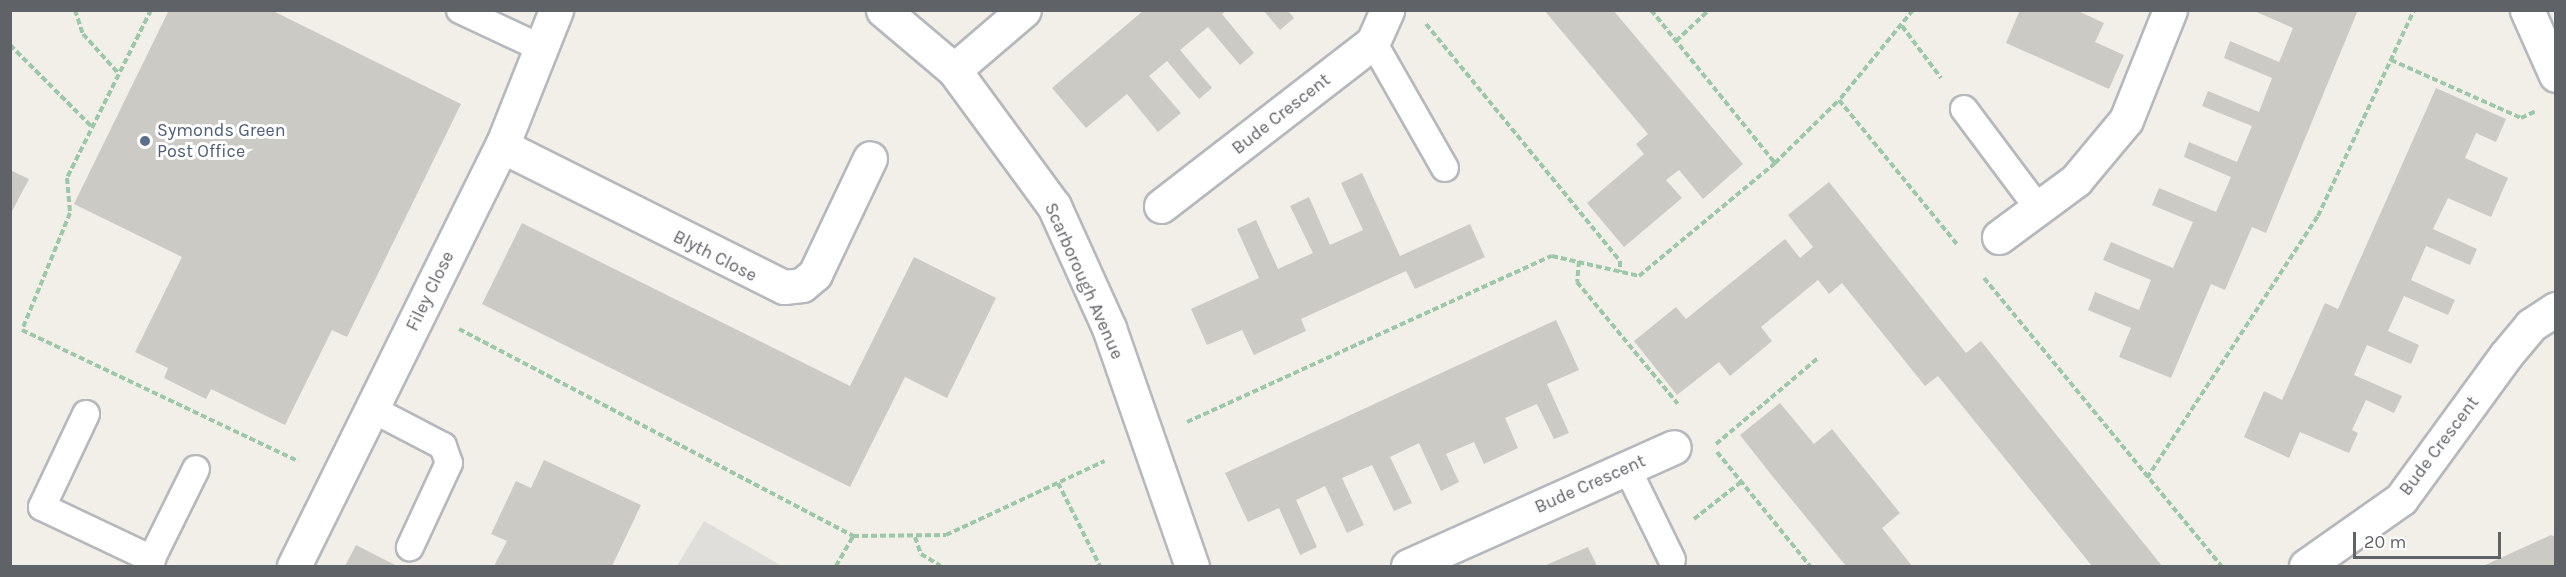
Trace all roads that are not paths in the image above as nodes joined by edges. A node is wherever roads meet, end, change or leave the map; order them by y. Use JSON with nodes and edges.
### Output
{"nodes":[{"id":1,"x":460,"y":10,"type":"edge"},
{"id":2,"x":556,"y":10,"type":"edge"},
{"id":3,"x":884,"y":10,"type":"edge"},
{"id":4,"x":1024,"y":10,"type":"edge"},
{"id":5,"x":1387,"y":10,"type":"edge"},
{"id":6,"x":2170,"y":10,"type":"edge"},
{"id":7,"x":2540,"y":27,"type":"edge"},
{"id":8,"x":1372,"y":42,"type":"junction"},
{"id":9,"x":541,"y":48,"type":"junction"},
{"id":10,"x":954,"y":70,"type":"junction"},
{"id":11,"x":2556,"y":75,"type":"edge"},
{"id":12,"x":1964,"y":109,"type":"road end"},
{"id":13,"x":502,"y":146,"type":"junction"},
{"id":14,"x":870,"y":158,"type":"dead end"},
{"id":15,"x":1445,"y":168,"type":"dead end"},
{"id":16,"x":1161,"y":206,"type":"dead end"},
{"id":17,"x":2038,"y":208,"type":"junction"},
{"id":18,"x":1999,"y":237,"type":"dead end"},
{"id":19,"x":2556,"y":309,"type":"edge"},
{"id":20,"x":372,"y":409,"type":"junction"},
{"id":21,"x":86,"y":414,"type":"dead end"},
{"id":22,"x":1674,"y":447,"type":"dead end"},
{"id":23,"x":1627,"y":468,"type":"junction"},
{"id":24,"x":196,"y":469,"type":"dead end"},
{"id":25,"x":410,"y":547,"type":"dead end"},
{"id":26,"x":1668,"y":552,"type":"road end"},
{"id":27,"x":150,"y":563,"type":"edge"},
{"id":28,"x":294,"y":567,"type":"edge"},
{"id":29,"x":1192,"y":567,"type":"edge"},
{"id":30,"x":1408,"y":567,"type":"edge"},
{"id":31,"x":2306,"y":567,"type":"edge"}],
"edges":[{"from":1,"to":9,"type":"lane"},
{"from":2,"to":9,"type":"street","name":"Filey Close"},
{"from":3,"to":10,"type":"street","name":"Scarborough Avenue"},
{"from":4,"to":10,"type":"street"},
{"from":5,"to":8,"type":"street","name":"Bude Crescent"},
{"from":6,"to":17,"type":"street"},
{"from":7,"to":11,"type":"street"},
{"from":8,"to":15,"type":"lane"},
{"from":8,"to":16,"type":"street","name":"Bude Crescent"},
{"from":9,"to":13,"type":"street","name":"Filey Close"},
{"from":10,"to":29,"type":"street","name":"Scarborough Avenue"},
{"from":12,"to":17,"type":"lane"},
{"from":13,"to":14,"type":"street","name":"Blyth Close"},
{"from":13,"to":20,"type":"street","name":"Filey Close"},
{"from":17,"to":18,"type":"street"},
{"from":19,"to":31,"type":"street","name":"Bude Crescent"},
{"from":20,"to":25,"type":"lane"},
{"from":20,"to":28,"type":"street","name":"Filey Close"},
{"from":21,"to":27,"type":"lane"},
{"from":22,"to":23,"type":"street","name":"Bude Crescent"},
{"from":23,"to":26,"type":"lane"},
{"from":23,"to":30,"type":"street","name":"Bude Crescent"},
{"from":24,"to":27,"type":"lane"}]}
